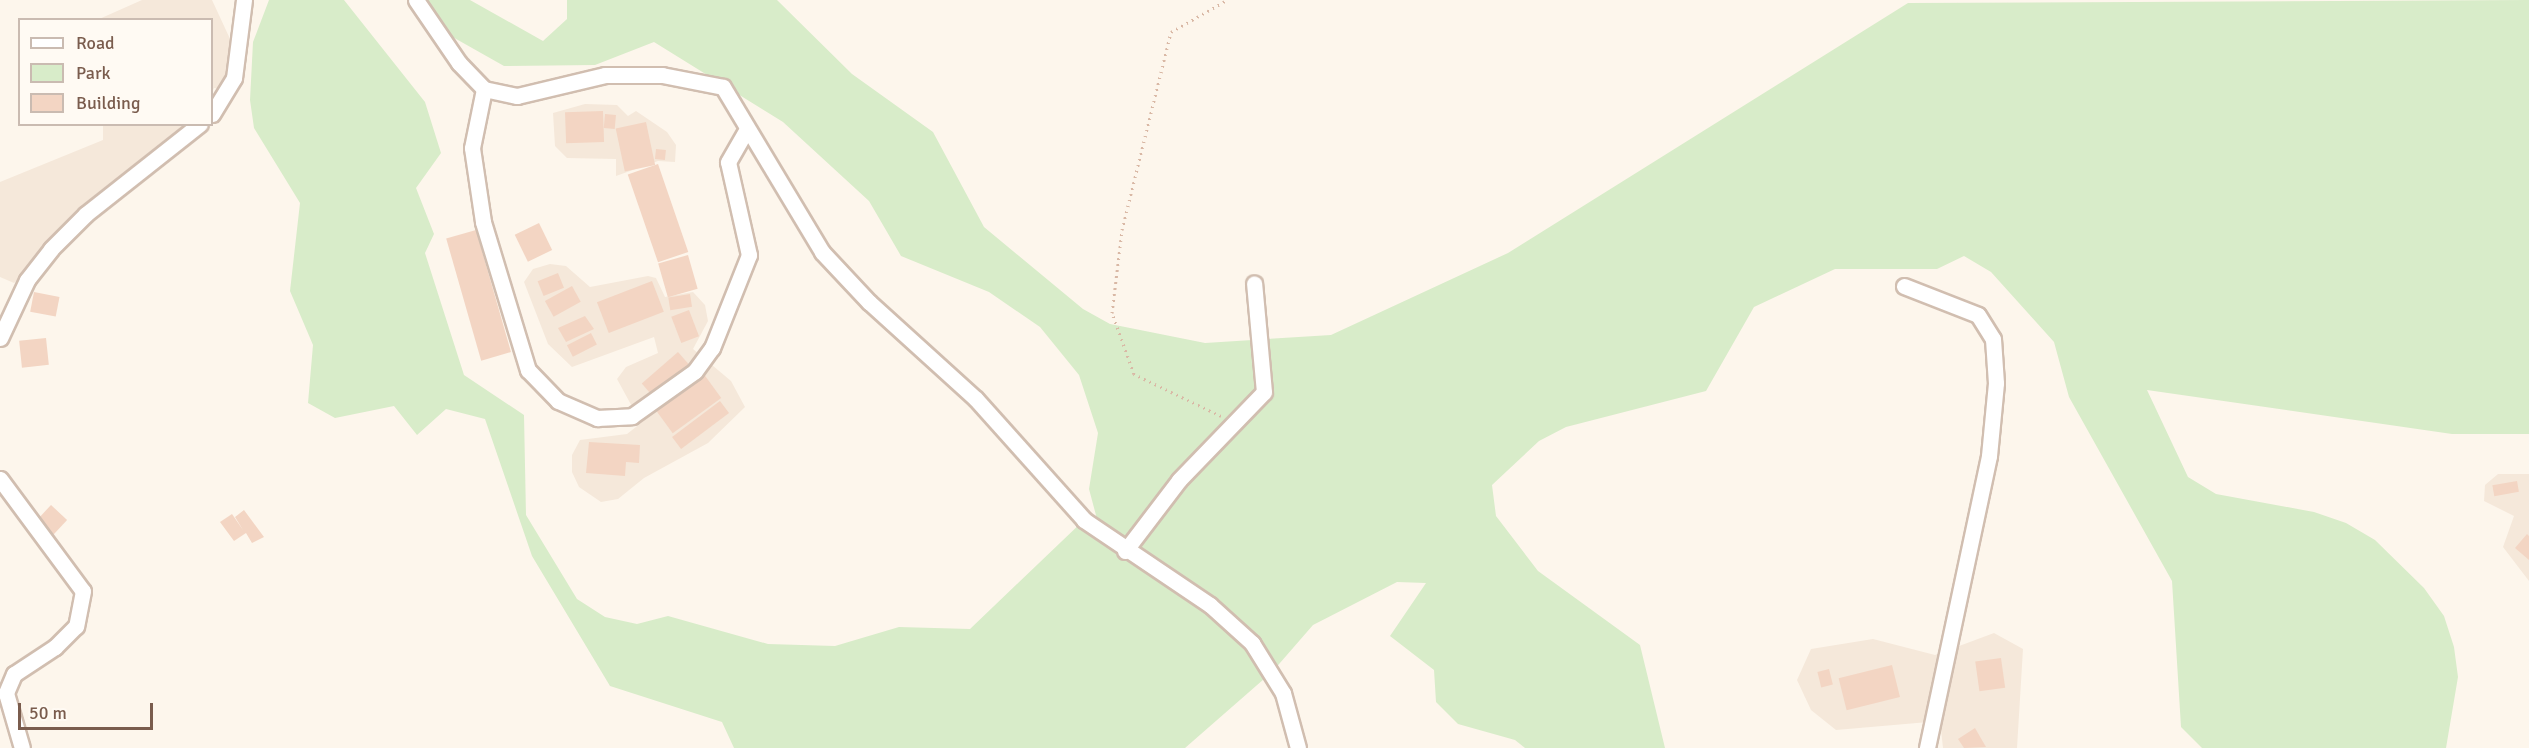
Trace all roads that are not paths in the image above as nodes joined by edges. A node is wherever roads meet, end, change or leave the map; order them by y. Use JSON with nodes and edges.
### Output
{"nodes":[{"id":1,"x":244,"y":0,"type":"edge"},
{"id":2,"x":416,"y":0,"type":"edge"},
{"id":3,"x":484,"y":88,"type":"junction"},
{"id":4,"x":213,"y":112,"type":"edge"},
{"id":5,"x":197,"y":126,"type":"edge"},
{"id":6,"x":747,"y":129,"type":"junction"},
{"id":7,"x":1254,"y":283,"type":"dead end"},
{"id":8,"x":1904,"y":286,"type":"dead end"},
{"id":9,"x":0,"y":338,"type":"edge"},
{"id":10,"x":0,"y":479,"type":"edge"},
{"id":11,"x":1125,"y":551,"type":"junction"},
{"id":12,"x":3,"y":692,"type":"edge"},
{"id":13,"x":22,"y":748,"type":"edge"},
{"id":14,"x":1298,"y":748,"type":"edge"},
{"id":15,"x":1927,"y":748,"type":"edge"}],
"edges":[{"from":1,"to":4,"type":"street"},
{"from":2,"to":3,"type":"street"},
{"from":3,"to":6,"type":"street"},
{"from":3,"to":6,"type":"street"},
{"from":5,"to":9,"type":"street"},
{"from":6,"to":11,"type":"street"},
{"from":7,"to":11,"type":"street"},
{"from":8,"to":15,"type":"street"},
{"from":10,"to":12,"type":"street"},
{"from":11,"to":14,"type":"street"},
{"from":12,"to":13,"type":"street"}]}
